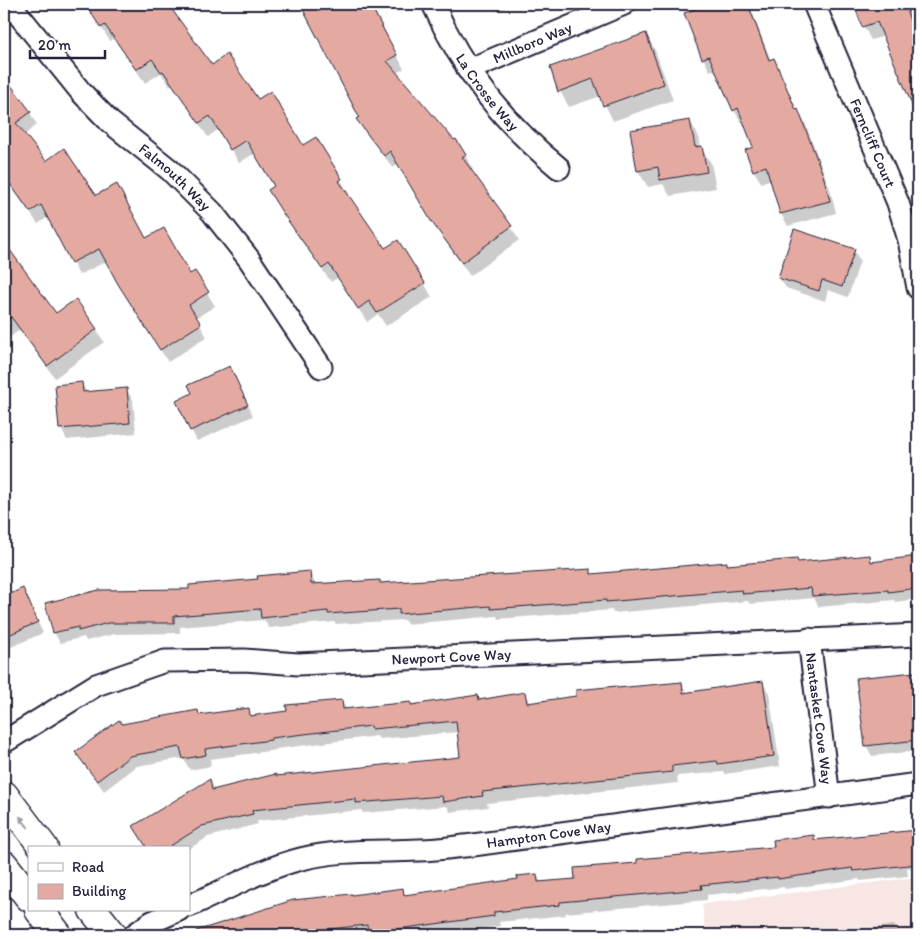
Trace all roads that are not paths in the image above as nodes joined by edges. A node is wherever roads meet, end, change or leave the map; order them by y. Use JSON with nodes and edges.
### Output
{"nodes":[{"id":1,"x":10,"y":4,"type":"edge"},
{"id":2,"x":433,"y":4,"type":"edge"},
{"id":3,"x":624,"y":4,"type":"edge"},
{"id":4,"x":814,"y":4,"type":"edge"},
{"id":5,"x":468,"y":70,"type":"junction"},
{"id":6,"x":559,"y":168,"type":"dead end"},
{"id":7,"x":918,"y":288,"type":"edge"},
{"id":8,"x":321,"y":366,"type":"dead end"},
{"id":9,"x":918,"y":635,"type":"edge"},
{"id":10,"x":809,"y":639,"type":"junction"},
{"id":11,"x":4,"y":742,"type":"edge"},
{"id":12,"x":918,"y":784,"type":"edge"},
{"id":13,"x":4,"y":795,"type":"edge"},
{"id":14,"x":829,"y":797,"type":"junction"},
{"id":15,"x":42,"y":846,"type":"edge"},
{"id":16,"x":4,"y":865,"type":"edge"},
{"id":17,"x":28,"y":896,"type":"edge"},
{"id":18,"x":190,"y":906,"type":"edge"},
{"id":19,"x":41,"y":912,"type":"edge"},
{"id":20,"x":95,"y":912,"type":"edge"},
{"id":21,"x":174,"y":912,"type":"edge"},
{"id":22,"x":58,"y":935,"type":"edge"},
{"id":23,"x":113,"y":935,"type":"edge"},
{"id":24,"x":134,"y":935,"type":"edge"}],
"edges":[{"from":1,"to":8,"type":"street","name":"Falmouth Way"},
{"from":2,"to":5,"type":"street","name":"La Crosse Way"},
{"from":3,"to":5,"type":"street","name":"Millboro Way"},
{"from":4,"to":7,"type":"street","name":"Ferncliff Court"},
{"from":5,"to":6,"type":"street","name":"La Crosse Way"},
{"from":9,"to":10,"type":"street","name":"Newport Cove Way"},
{"from":10,"to":11,"type":"street","name":"Newport Cove Way"},
{"from":10,"to":14,"type":"street","name":"Nantasket Cove Way"},
{"from":12,"to":14,"type":"street","name":"Hampton Cove Way"},
{"from":15,"to":13,"type":"main road","one_way":true},
{"from":14,"to":18,"type":"street","name":"Hampton Cove Way"},
{"from":16,"to":17,"type":"main road"},
{"from":19,"to":22,"type":"main road"},
{"from":20,"to":23,"type":"main road"},
{"from":21,"to":24,"type":"street"}]}
